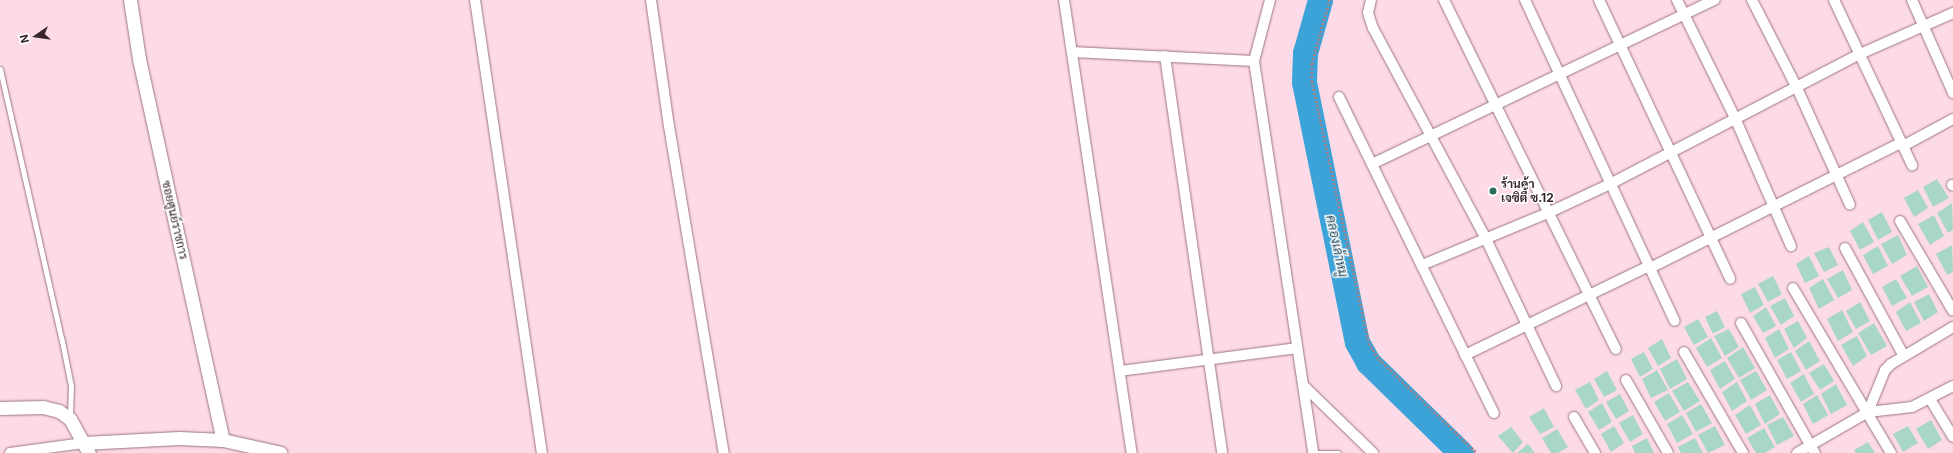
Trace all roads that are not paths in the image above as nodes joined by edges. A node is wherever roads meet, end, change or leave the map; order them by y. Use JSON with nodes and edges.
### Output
{"nodes":[{"id":1,"x":130,"y":0,"type":"edge"},
{"id":2,"x":475,"y":0,"type":"edge"},
{"id":3,"x":651,"y":0,"type":"edge"},
{"id":4,"x":1064,"y":0,"type":"edge"},
{"id":5,"x":1270,"y":0,"type":"edge"},
{"id":6,"x":1371,"y":0,"type":"edge"},
{"id":7,"x":1444,"y":0,"type":"edge"},
{"id":8,"x":1525,"y":0,"type":"edge"},
{"id":9,"x":1599,"y":0,"type":"edge"},
{"id":10,"x":1677,"y":0,"type":"edge"},
{"id":11,"x":1715,"y":0,"type":"edge"},
{"id":12,"x":1752,"y":0,"type":"edge"},
{"id":13,"x":1834,"y":0,"type":"edge"},
{"id":14,"x":1912,"y":0,"type":"edge"},
{"id":15,"x":1953,"y":13,"type":"edge"},
{"id":16,"x":1684,"y":15,"type":"junction"},
{"id":17,"x":1925,"y":25,"type":"junction"},
{"id":18,"x":1621,"y":46,"type":"junction"},
{"id":19,"x":1072,"y":52,"type":"junction"},
{"id":20,"x":1860,"y":54,"type":"junction"},
{"id":21,"x":1165,"y":56,"type":"junction"},
{"id":22,"x":1254,"y":61,"type":"junction"},
{"id":23,"x":0,"y":69,"type":"edge"},
{"id":24,"x":1560,"y":75,"type":"junction"},
{"id":25,"x":1797,"y":88,"type":"junction"},
{"id":26,"x":1953,"y":93,"type":"edge"},
{"id":27,"x":1339,"y":97,"type":"dead end"},
{"id":28,"x":1496,"y":105,"type":"junction"},
{"id":29,"x":1734,"y":118,"type":"junction"},
{"id":30,"x":1953,"y":119,"type":"edge"},
{"id":31,"x":1431,"y":136,"type":"junction"},
{"id":32,"x":1902,"y":144,"type":"junction"},
{"id":33,"x":1671,"y":150,"type":"junction"},
{"id":34,"x":1372,"y":164,"type":"junction"},
{"id":35,"x":1912,"y":165,"type":"dead end"},
{"id":36,"x":1836,"y":175,"type":"junction"},
{"id":37,"x":1610,"y":184,"type":"junction"},
{"id":38,"x":1850,"y":205,"type":"dead end"},
{"id":39,"x":1774,"y":206,"type":"junction"},
{"id":40,"x":1550,"y":212,"type":"junction"},
{"id":41,"x":1900,"y":221,"type":"dead end"},
{"id":42,"x":1711,"y":236,"type":"junction"},
{"id":43,"x":1486,"y":239,"type":"junction"},
{"id":44,"x":1791,"y":246,"type":"dead end"},
{"id":45,"x":1845,"y":248,"type":"dead end"},
{"id":46,"x":1422,"y":265,"type":"junction"},
{"id":47,"x":1650,"y":267,"type":"junction"},
{"id":48,"x":1730,"y":280,"type":"dead end"},
{"id":49,"x":1793,"y":288,"type":"dead end"},
{"id":50,"x":1590,"y":295,"type":"junction"},
{"id":51,"x":1953,"y":311,"type":"edge"},
{"id":52,"x":1675,"y":322,"type":"dead end"},
{"id":53,"x":1741,"y":323,"type":"dead end"},
{"id":54,"x":1527,"y":326,"type":"junction"},
{"id":55,"x":1953,"y":327,"type":"edge"},
{"id":56,"x":1297,"y":348,"type":"junction"},
{"id":57,"x":1616,"y":349,"type":"dead end"},
{"id":58,"x":1684,"y":352,"type":"dead end"},
{"id":59,"x":1466,"y":355,"type":"junction"},
{"id":60,"x":1904,"y":356,"type":"junction"},
{"id":61,"x":1208,"y":360,"type":"junction"},
{"id":62,"x":1120,"y":371,"type":"junction"},
{"id":63,"x":1626,"y":380,"type":"dead end"},
{"id":64,"x":1556,"y":386,"type":"dead end"},
{"id":65,"x":1953,"y":386,"type":"edge"},
{"id":66,"x":1305,"y":388,"type":"junction"},
{"id":67,"x":1930,"y":399,"type":"junction"},
{"id":68,"x":0,"y":408,"type":"edge"},
{"id":69,"x":1868,"y":412,"type":"junction"},
{"id":70,"x":1494,"y":413,"type":"dead end"},
{"id":71,"x":1574,"y":417,"type":"dead end"},
{"id":72,"x":70,"y":419,"type":"junction"},
{"id":73,"x":1953,"y":437,"type":"edge"},
{"id":74,"x":223,"y":440,"type":"junction"},
{"id":75,"x":86,"y":448,"type":"edge"},
{"id":76,"x":1813,"y":449,"type":"edge"},
{"id":77,"x":10,"y":453,"type":"edge"},
{"id":78,"x":281,"y":453,"type":"edge"},
{"id":79,"x":542,"y":453,"type":"edge"},
{"id":80,"x":724,"y":453,"type":"edge"},
{"id":81,"x":1132,"y":453,"type":"edge"},
{"id":82,"x":1222,"y":453,"type":"edge"},
{"id":83,"x":1313,"y":453,"type":"edge"},
{"id":84,"x":1338,"y":453,"type":"edge"},
{"id":85,"x":1373,"y":453,"type":"edge"},
{"id":86,"x":1595,"y":453,"type":"edge"},
{"id":87,"x":1668,"y":453,"type":"edge"},
{"id":88,"x":1743,"y":453,"type":"edge"},
{"id":89,"x":1797,"y":453,"type":"edge"},
{"id":90,"x":1891,"y":453,"type":"edge"}],
"edges":[{"from":1,"to":74,"type":"street","name":"ซอยศูนย์ราชการ"},
{"from":2,"to":79,"type":"street"},
{"from":3,"to":80,"type":"street"},
{"from":4,"to":19,"type":"street"},
{"from":5,"to":22,"type":"street"},
{"from":6,"to":31,"type":"street"},
{"from":7,"to":28,"type":"street"},
{"from":8,"to":24,"type":"street"},
{"from":9,"to":18,"type":"street"},
{"from":10,"to":16,"type":"street"},
{"from":11,"to":16,"type":"street"},
{"from":12,"to":25,"type":"street"},
{"from":13,"to":20,"type":"street"},
{"from":14,"to":17,"type":"street"},
{"from":15,"to":17,"type":"street"},
{"from":16,"to":18,"type":"street"},
{"from":16,"to":29,"type":"street"},
{"from":17,"to":20,"type":"street"},
{"from":17,"to":26,"type":"street"},
{"from":18,"to":24,"type":"street"},
{"from":18,"to":33,"type":"street"},
{"from":19,"to":21,"type":"street"},
{"from":19,"to":62,"type":"street"},
{"from":20,"to":25,"type":"street"},
{"from":20,"to":32,"type":"street"},
{"from":21,"to":22,"type":"street"},
{"from":21,"to":61,"type":"street"},
{"from":22,"to":56,"type":"street"},
{"from":23,"to":72,"type":"lane"},
{"from":24,"to":28,"type":"street"},
{"from":24,"to":37,"type":"street"},
{"from":25,"to":29,"type":"street"},
{"from":25,"to":36,"type":"street"},
{"from":27,"to":34,"type":"street"},
{"from":28,"to":31,"type":"street"},
{"from":28,"to":40,"type":"street"},
{"from":29,"to":33,"type":"street"},
{"from":29,"to":39,"type":"street"},
{"from":30,"to":32,"type":"street"},
{"from":31,"to":34,"type":"street"},
{"from":31,"to":43,"type":"street"},
{"from":32,"to":35,"type":"street"},
{"from":32,"to":36,"type":"street"},
{"from":33,"to":37,"type":"street"},
{"from":33,"to":42,"type":"street"},
{"from":34,"to":46,"type":"street"},
{"from":36,"to":38,"type":"street"},
{"from":36,"to":39,"type":"street"},
{"from":37,"to":40,"type":"street"},
{"from":37,"to":47,"type":"street"},
{"from":39,"to":42,"type":"street"},
{"from":39,"to":44,"type":"street"},
{"from":40,"to":43,"type":"street"},
{"from":40,"to":50,"type":"street"},
{"from":41,"to":51,"type":"street"},
{"from":42,"to":47,"type":"street"},
{"from":42,"to":48,"type":"street"},
{"from":43,"to":46,"type":"street"},
{"from":43,"to":54,"type":"street"},
{"from":45,"to":60,"type":"street"},
{"from":46,"to":59,"type":"street"},
{"from":47,"to":50,"type":"street"},
{"from":47,"to":52,"type":"street"},
{"from":49,"to":69,"type":"street"},
{"from":50,"to":54,"type":"street"},
{"from":50,"to":57,"type":"street"},
{"from":53,"to":76,"type":"street"},
{"from":54,"to":59,"type":"street"},
{"from":54,"to":64,"type":"street"},
{"from":55,"to":60,"type":"street"},
{"from":56,"to":61,"type":"street"},
{"from":56,"to":66,"type":"street"},
{"from":58,"to":88,"type":"street"},
{"from":59,"to":70,"type":"street"},
{"from":60,"to":69,"type":"street"},
{"from":61,"to":62,"type":"street"},
{"from":61,"to":82,"type":"street"},
{"from":62,"to":81,"type":"street"},
{"from":63,"to":87,"type":"street"},
{"from":65,"to":67,"type":"street"},
{"from":66,"to":83,"type":"street"},
{"from":66,"to":85,"type":"street"},
{"from":67,"to":69,"type":"street"},
{"from":67,"to":73,"type":"street"},
{"from":68,"to":72,"type":"street"},
{"from":69,"to":76,"type":"street"},
{"from":69,"to":90,"type":"street"},
{"from":71,"to":86,"type":"street"},
{"from":72,"to":75,"type":"street"},
{"from":74,"to":75,"type":"street"},
{"from":74,"to":78,"type":"street"},
{"from":75,"to":77,"type":"street"},
{"from":76,"to":89,"type":"street"},
{"from":83,"to":84,"type":"lane"}]}
